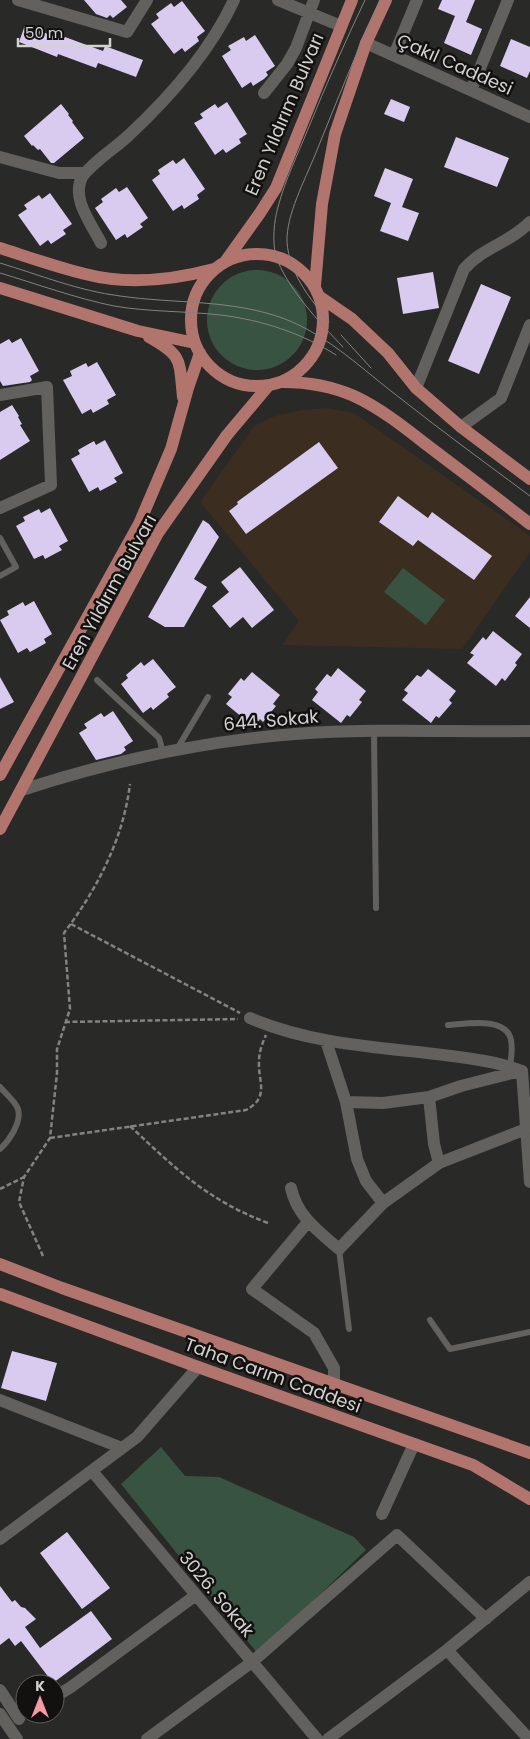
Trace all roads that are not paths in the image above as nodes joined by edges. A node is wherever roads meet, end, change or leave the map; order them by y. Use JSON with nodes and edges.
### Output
{"nodes":[{"id":1,"x":18,"y":0,"type":"edge"},
{"id":2,"x":146,"y":0,"type":"edge"},
{"id":3,"x":234,"y":0,"type":"edge"},
{"id":4,"x":278,"y":0,"type":"edge"},
{"id":5,"x":314,"y":0,"type":"edge"},
{"id":6,"x":352,"y":0,"type":"edge"},
{"id":7,"x":386,"y":0,"type":"edge"},
{"id":8,"x":417,"y":0,"type":"edge"},
{"id":9,"x":508,"y":0,"type":"edge"},
{"id":10,"x":309,"y":12,"type":"junction"},
{"id":11,"x":340,"y":26,"type":"junction"},
{"id":12,"x":366,"y":43,"type":"junction"},
{"id":13,"x":394,"y":55,"type":"junction"},
{"id":14,"x":470,"y":90,"type":"junction"},
{"id":15,"x":264,"y":93,"type":"dead end"},
{"id":16,"x":530,"y":117,"type":"edge"},
{"id":17,"x":0,"y":157,"type":"edge"},
{"id":18,"x":85,"y":173,"type":"junction"},
{"id":19,"x":530,"y":222,"type":"edge"},
{"id":20,"x":101,"y":243,"type":"dead end"},
{"id":21,"x":0,"y":248,"type":"edge"},
{"id":22,"x":219,"y":266,"type":"junction"},
{"id":23,"x":0,"y":288,"type":"edge"},
{"id":24,"x":317,"y":292,"type":"junction"},
{"id":25,"x":138,"y":331,"type":"junction"},
{"id":26,"x":528,"y":333,"type":"edge"},
{"id":27,"x":197,"y":348,"type":"junction"},
{"id":28,"x":275,"y":384,"type":"junction"},
{"id":29,"x":416,"y":388,"type":"junction"},
{"id":30,"x":0,"y":395,"type":"edge"},
{"id":31,"x":184,"y":404,"type":"junction"},
{"id":32,"x":461,"y":427,"type":"junction"},
{"id":33,"x":530,"y":479,"type":"edge"},
{"id":34,"x":0,"y":508,"type":"edge"},
{"id":35,"x":530,"y":524,"type":"edge"},
{"id":36,"x":0,"y":538,"type":"edge"},
{"id":37,"x":0,"y":576,"type":"edge"},
{"id":38,"x":97,"y":680,"type":"dead end"},
{"id":39,"x":208,"y":697,"type":"dead end"},
{"id":40,"x":374,"y":731,"type":"junction"},
{"id":41,"x":530,"y":731,"type":"edge"},
{"id":42,"x":177,"y":749,"type":"junction"},
{"id":43,"x":163,"y":752,"type":"junction"},
{"id":44,"x":0,"y":775,"type":"edge"},
{"id":45,"x":22,"y":790,"type":"junction"},
{"id":46,"x":0,"y":828,"type":"edge"},
{"id":47,"x":376,"y":908,"type":"dead end"},
{"id":48,"x":250,"y":1018,"type":"road end"},
{"id":49,"x":448,"y":1025,"type":"dead end"},
{"id":50,"x":326,"y":1041,"type":"junction"},
{"id":51,"x":521,"y":1069,"type":"edge"},
{"id":52,"x":0,"y":1087,"type":"edge"},
{"id":53,"x":429,"y":1097,"type":"junction"},
{"id":54,"x":346,"y":1102,"type":"junction"},
{"id":55,"x":526,"y":1129,"type":"junction"},
{"id":56,"x":529,"y":1148,"type":"edge"},
{"id":57,"x":0,"y":1149,"type":"edge"},
{"id":58,"x":439,"y":1163,"type":"junction"},
{"id":59,"x":530,"y":1182,"type":"edge"},
{"id":60,"x":290,"y":1188,"type":"dead end"},
{"id":61,"x":383,"y":1203,"type":"junction"},
{"id":62,"x":308,"y":1222,"type":"junction"},
{"id":63,"x":339,"y":1249,"type":"junction"},
{"id":64,"x":0,"y":1264,"type":"edge"},
{"id":65,"x":0,"y":1294,"type":"edge"},
{"id":66,"x":430,"y":1320,"type":"dead end"},
{"id":67,"x":349,"y":1329,"type":"dead end"},
{"id":68,"x":530,"y":1332,"type":"edge"},
{"id":69,"x":198,"y":1367,"type":"junction"},
{"id":70,"x":334,"y":1384,"type":"junction"},
{"id":71,"x":0,"y":1400,"type":"edge"},
{"id":72,"x":414,"y":1444,"type":"junction"},
{"id":73,"x":122,"y":1448,"type":"junction"},
{"id":74,"x":529,"y":1450,"type":"edge"},
{"id":75,"x":92,"y":1471,"type":"junction"},
{"id":76,"x":530,"y":1499,"type":"edge"},
{"id":77,"x":382,"y":1514,"type":"dead end"},
{"id":78,"x":0,"y":1539,"type":"edge"},
{"id":79,"x":530,"y":1582,"type":"edge"},
{"id":80,"x":196,"y":1595,"type":"junction"},
{"id":81,"x":486,"y":1619,"type":"junction"},
{"id":82,"x":447,"y":1650,"type":"junction"},
{"id":83,"x":252,"y":1662,"type":"junction"},
{"id":84,"x":0,"y":1690,"type":"edge"},
{"id":85,"x":65,"y":1691,"type":"edge"},
{"id":86,"x":15,"y":1707,"type":"edge"},
{"id":87,"x":0,"y":1714,"type":"edge"},
{"id":88,"x":15,"y":1721,"type":"edge"},
{"id":89,"x":8,"y":1726,"type":"junction"},
{"id":90,"x":16,"y":1739,"type":"edge"},
{"id":91,"x":148,"y":1739,"type":"edge"},
{"id":92,"x":316,"y":1739,"type":"edge"},
{"id":93,"x":328,"y":1739,"type":"edge"},
{"id":94,"x":529,"y":1739,"type":"edge"}],
"edges":[{"from":1,"to":2,"type":"street"},
{"from":3,"to":18,"type":"street"},
{"from":4,"to":10,"type":"street"},
{"from":5,"to":10,"type":"street"},
{"from":6,"to":11,"type":"main road","name":"Eren Yıldırım Bulvarı"},
{"from":7,"to":12,"type":"main road"},
{"from":8,"to":13,"type":"street"},
{"from":9,"to":14,"type":"street"},
{"from":10,"to":11,"type":"street"},
{"from":10,"to":15,"type":"street"},
{"from":11,"to":22,"type":"main road","name":"Eren Yıldırım Bulvarı"},
{"from":12,"to":13,"type":"street","name":"Çakıl Caddesi"},
{"from":12,"to":24,"type":"main road"},
{"from":13,"to":14,"type":"street","name":"Çakıl Caddesi"},
{"from":14,"to":16,"type":"street","name":"Çakıl Caddesi"},
{"from":17,"to":18,"type":"street"},
{"from":18,"to":20,"type":"street"},
{"from":19,"to":29,"type":"street"},
{"from":21,"to":22,"type":"main road"},
{"from":22,"to":24,"type":"main road"},
{"from":22,"to":27,"type":"main road"},
{"from":23,"to":25,"type":"main road"},
{"from":24,"to":28,"type":"main road"},
{"from":24,"to":29,"type":"main road"},
{"from":25,"to":27,"type":"main road"},
{"from":25,"to":31,"type":"main road"},
{"from":26,"to":32,"type":"street"},
{"from":27,"to":28,"type":"main road"},
{"from":27,"to":31,"type":"main road","name":"Eren Yıldırım Bulvarı"},
{"from":28,"to":35,"type":"main road"},
{"from":28,"to":45,"type":"main road","name":"Eren Yıldırım Bulvarı"},
{"from":29,"to":32,"type":"main road"},
{"from":30,"to":34,"type":"street"},
{"from":31,"to":44,"type":"main road","name":"Eren Yıldırım Bulvarı"},
{"from":32,"to":33,"type":"main road"},
{"from":36,"to":37,"type":"lane"},
{"from":38,"to":43,"type":"lane"},
{"from":39,"to":42,"type":"lane"},
{"from":40,"to":41,"type":"street","name":"644. Sokak"},
{"from":40,"to":42,"type":"street","name":"644. Sokak"},
{"from":40,"to":47,"type":"lane"},
{"from":42,"to":43,"type":"street","name":"644. Sokak"},
{"from":43,"to":45,"type":"street","name":"644. Sokak"},
{"from":45,"to":46,"type":"main road","name":"Eren Yıldırım Bulvarı"},
{"from":48,"to":50,"type":"street"},
{"from":49,"to":51,"type":"lane"},
{"from":50,"to":51,"type":"street"},
{"from":50,"to":54,"type":"street"},
{"from":51,"to":53,"type":"street"},
{"from":51,"to":55,"type":"street"},
{"from":52,"to":57,"type":"lane"},
{"from":53,"to":54,"type":"street"},
{"from":53,"to":58,"type":"street"},
{"from":54,"to":61,"type":"street"},
{"from":55,"to":56,"type":"street"},
{"from":55,"to":58,"type":"street"},
{"from":56,"to":59,"type":"street"},
{"from":58,"to":61,"type":"street"},
{"from":60,"to":62,"type":"street"},
{"from":61,"to":63,"type":"street"},
{"from":62,"to":63,"type":"street"},
{"from":62,"to":70,"type":"street"},
{"from":63,"to":67,"type":"lane"},
{"from":64,"to":70,"type":"main road","name":"Taha Carım Caddesi"},
{"from":65,"to":69,"type":"main road","name":"Taha Carım Caddesi"},
{"from":66,"to":68,"type":"lane"},
{"from":69,"to":72,"type":"main road","name":"Taha Carım Caddesi"},
{"from":69,"to":73,"type":"street"},
{"from":70,"to":74,"type":"main road","name":"Taha Carım Caddesi"},
{"from":71,"to":73,"type":"street"},
{"from":72,"to":76,"type":"main road","name":"Taha Carım Caddesi"},
{"from":72,"to":77,"type":"street"},
{"from":73,"to":75,"type":"street"},
{"from":75,"to":78,"type":"street"},
{"from":75,"to":80,"type":"street","name":"3026. Sokak"},
{"from":79,"to":81,"type":"street"},
{"from":80,"to":83,"type":"street","name":"3026. Sokak"},
{"from":80,"to":85,"type":"street"},
{"from":81,"to":82,"type":"street"},
{"from":81,"to":83,"type":"street"},
{"from":82,"to":93,"type":"street"},
{"from":82,"to":94,"type":"street"},
{"from":83,"to":91,"type":"street"},
{"from":83,"to":92,"type":"street","name":"3026. Sokak"},
{"from":84,"to":86,"type":"street"},
{"from":87,"to":89,"type":"street"},
{"from":88,"to":89,"type":"street"},
{"from":89,"to":90,"type":"street"}]}
